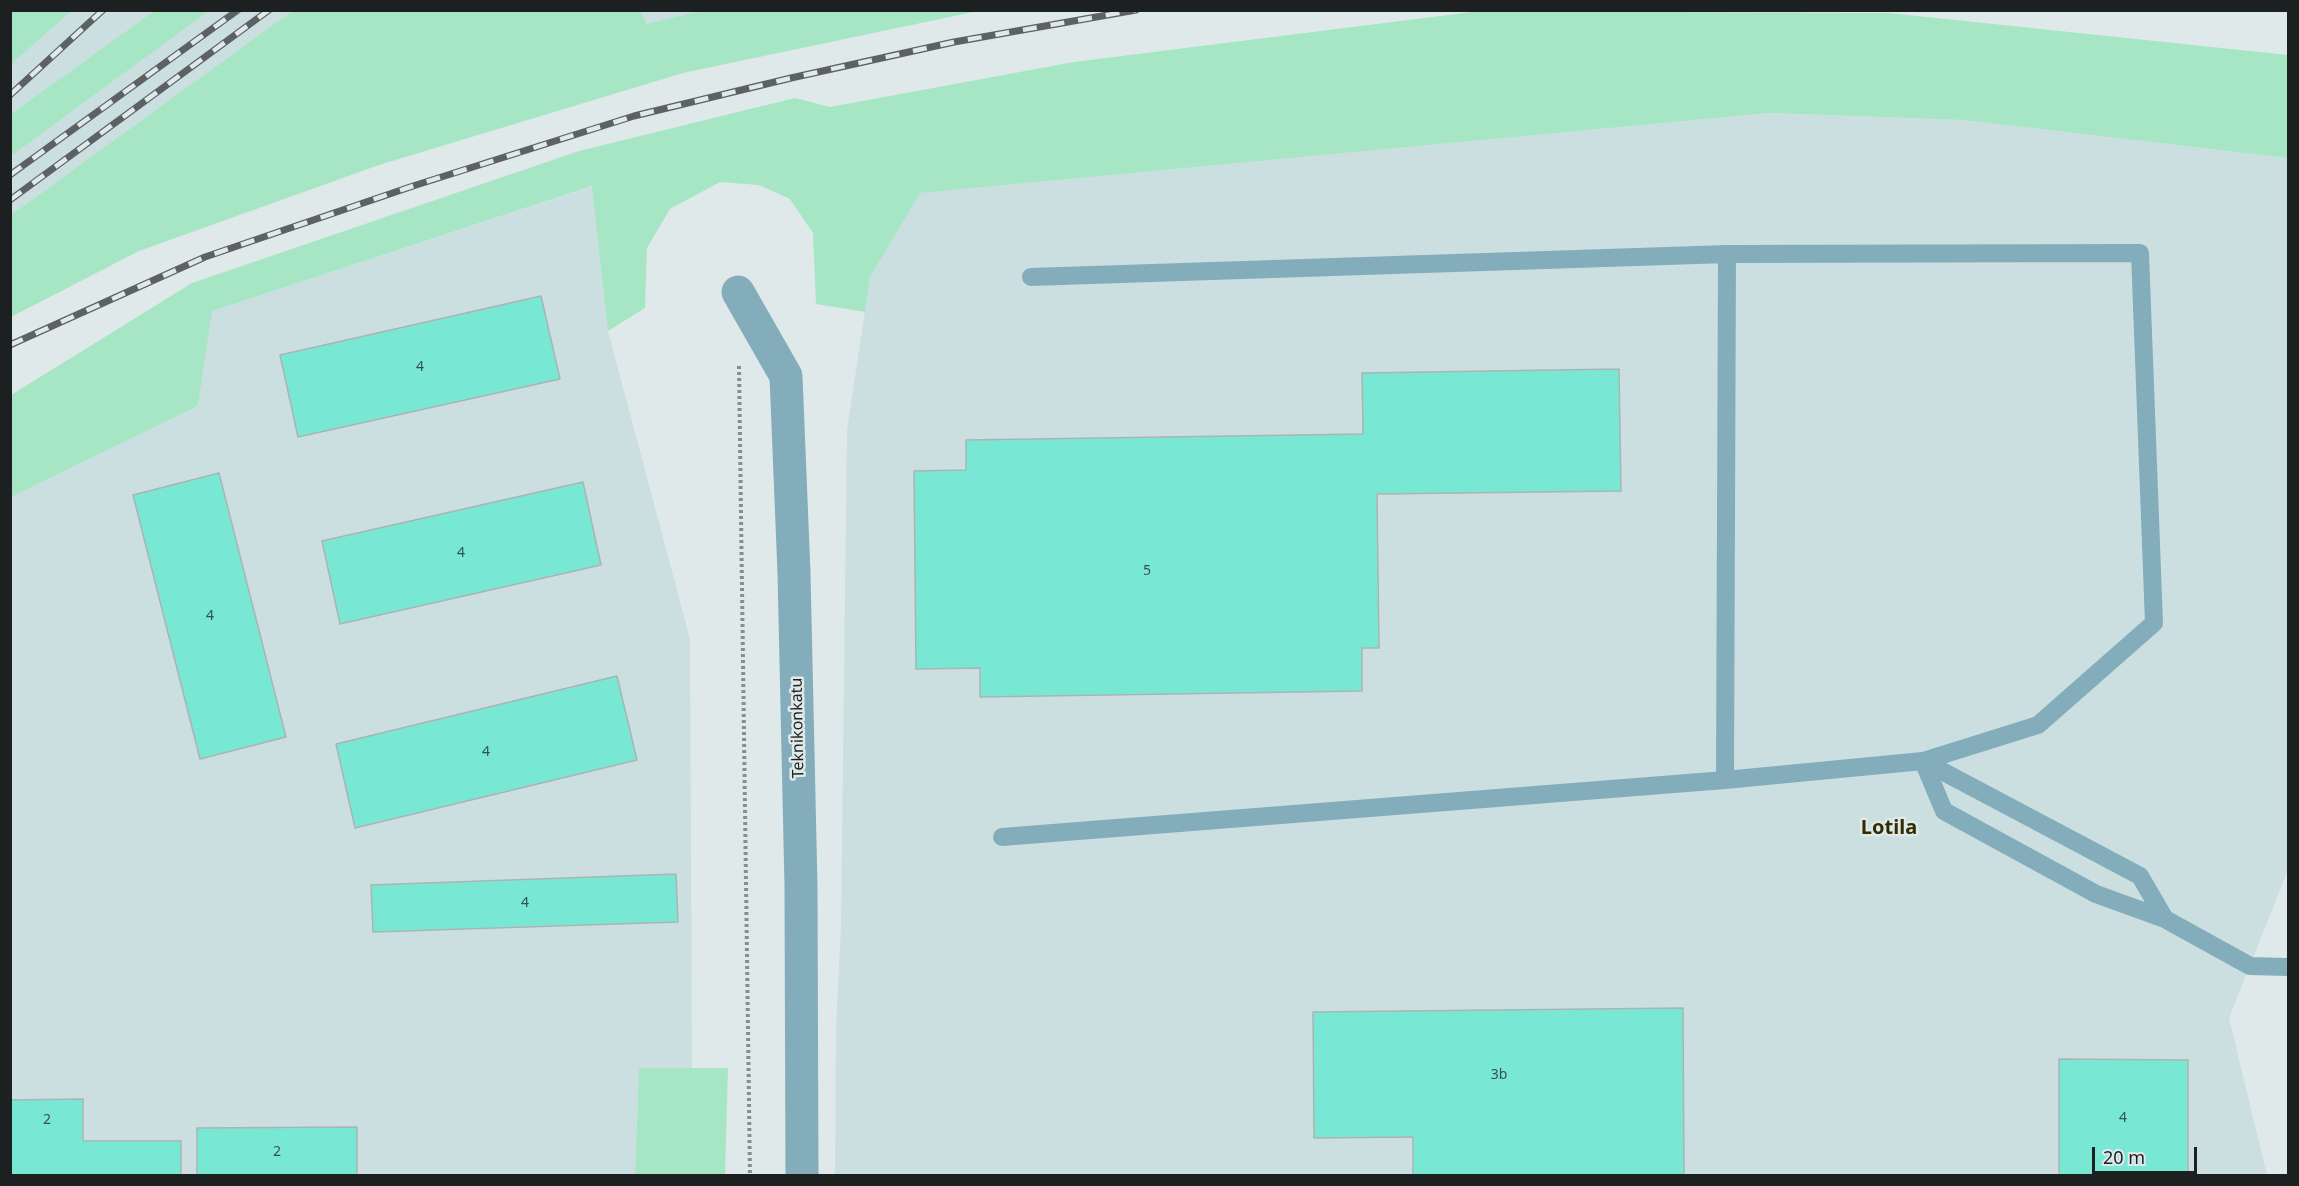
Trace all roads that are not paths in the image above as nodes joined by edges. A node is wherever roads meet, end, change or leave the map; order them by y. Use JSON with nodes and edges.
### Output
{"nodes":[{"id":1,"x":1727,"y":254,"type":"junction"},
{"id":2,"x":1031,"y":276,"type":"dead end"},
{"id":3,"x":738,"y":292,"type":"dead end"},
{"id":4,"x":1923,"y":761,"type":"junction"},
{"id":5,"x":1725,"y":780,"type":"junction"},
{"id":6,"x":1002,"y":837,"type":"dead end"},
{"id":7,"x":2165,"y":919,"type":"junction"},
{"id":8,"x":2289,"y":968,"type":"edge"},
{"id":9,"x":802,"y":1176,"type":"edge"}],
"edges":[{"from":1,"to":2,"type":"lane"},
{"from":1,"to":4,"type":"lane"},
{"from":1,"to":5,"type":"lane"},
{"from":3,"to":9,"type":"street","name":"Teknikonkatu"},
{"from":4,"to":5,"type":"lane"},
{"from":4,"to":7,"type":"lane"},
{"from":4,"to":7,"type":"lane"},
{"from":5,"to":6,"type":"lane"},
{"from":7,"to":8,"type":"lane"}]}
